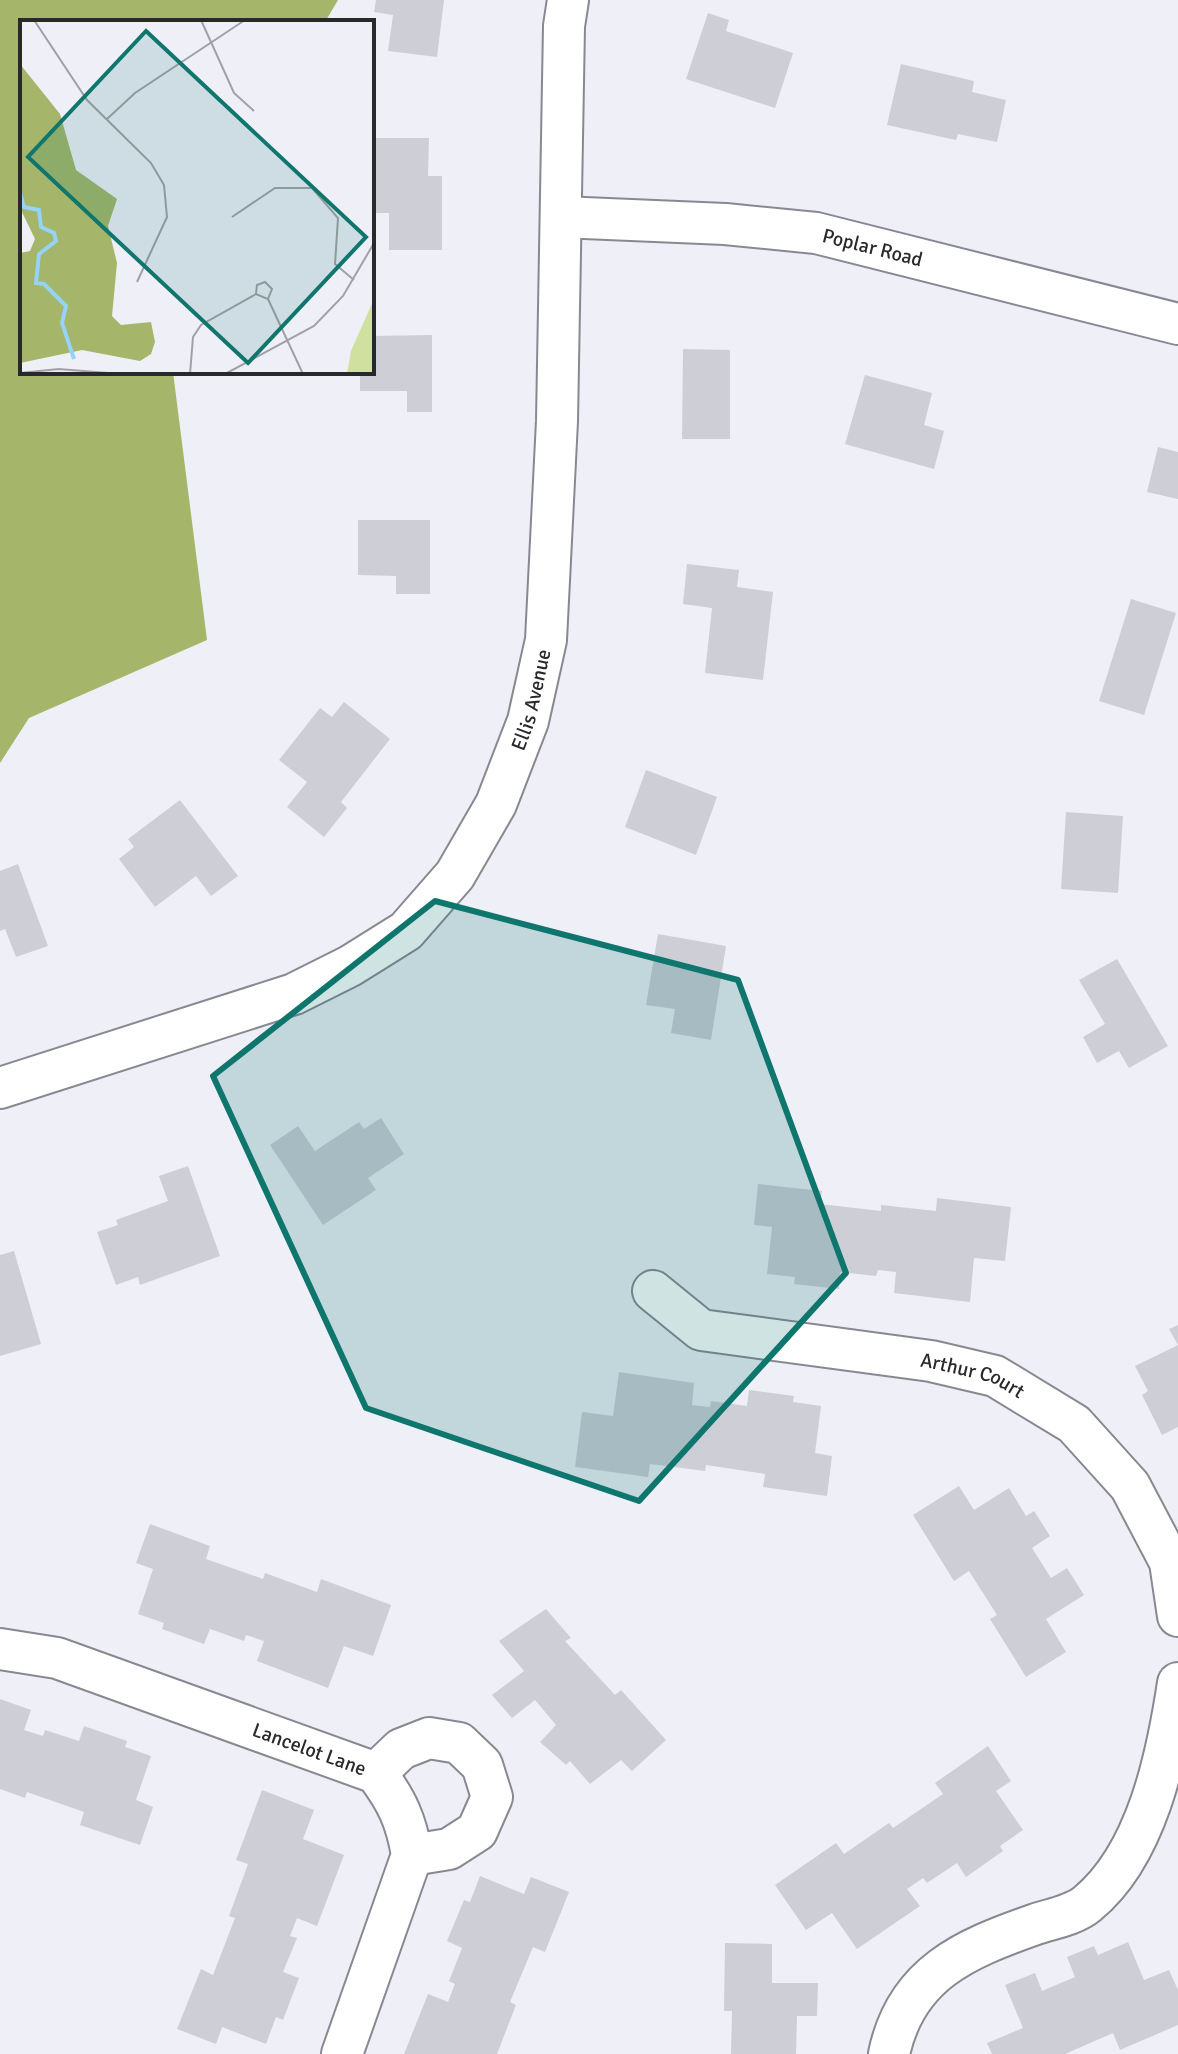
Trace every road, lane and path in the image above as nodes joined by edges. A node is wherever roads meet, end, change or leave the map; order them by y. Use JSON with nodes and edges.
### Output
{"nodes":[{"id":1,"x":568,"y":0,"type":"edge"},
{"id":2,"x":561,"y":217,"type":"junction"},
{"id":3,"x":1178,"y":324,"type":"edge"},
{"id":4,"x":0,"y":1088,"type":"edge"},
{"id":5,"x":653,"y":1291,"type":"dead end"},
{"id":6,"x":1178,"y":1616,"type":"edge"},
{"id":7,"x":0,"y":1649,"type":"edge"},
{"id":8,"x":1178,"y":1683,"type":"edge"},
{"id":9,"x":376,"y":1773,"type":"junction"},
{"id":10,"x":412,"y":1855,"type":"junction"},
{"id":11,"x":342,"y":2054,"type":"edge"},
{"id":12,"x":889,"y":2054,"type":"edge"}],
"edges":[{"from":1,"to":2,"type":"street","name":"Ellis Avenue"},
{"from":2,"to":3,"type":"street","name":"Poplar Road"},
{"from":2,"to":4,"type":"street","name":"Ellis Avenue"},
{"from":5,"to":6,"type":"street","name":"Arthur Court"},
{"from":7,"to":9,"type":"street","name":"Lancelot Lane"},
{"from":8,"to":12,"type":"street"},
{"from":9,"to":10,"type":"street","name":"Lancelot Lane"},
{"from":9,"to":10,"type":"street"},
{"from":10,"to":11,"type":"street"}]}
